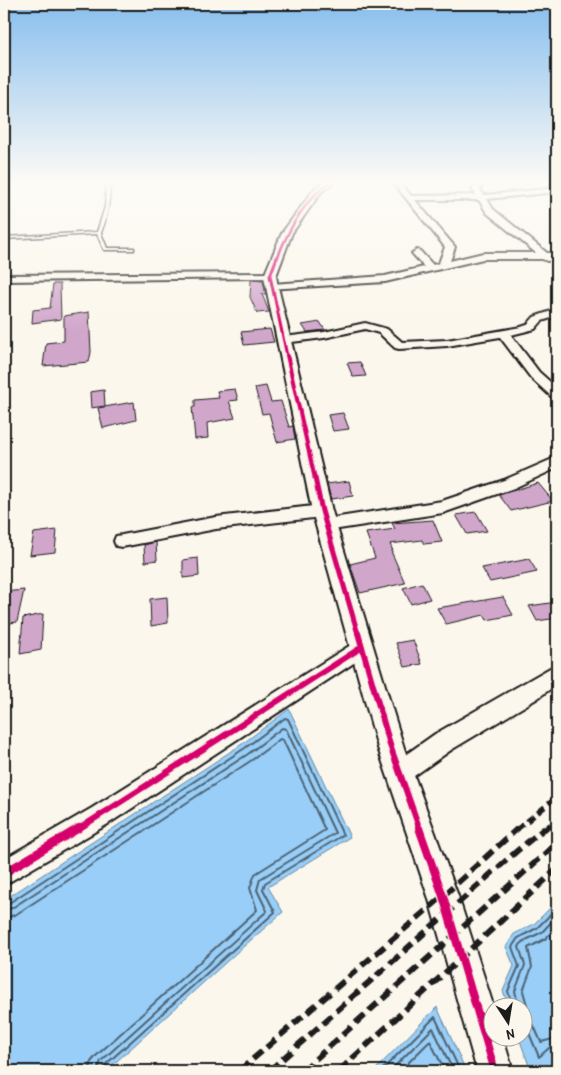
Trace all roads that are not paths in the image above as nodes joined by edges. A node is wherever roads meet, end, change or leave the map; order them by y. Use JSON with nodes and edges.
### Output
{"nodes":[{"id":1,"x":288,"y":231,"type":"edge"},
{"id":2,"x":437,"y":231,"type":"edge"},
{"id":3,"x":514,"y":231,"type":"edge"},
{"id":4,"x":99,"y":233,"type":"joint"},
{"id":5,"x":4,"y":238,"type":"edge"},
{"id":6,"x":133,"y":249,"type":"dead end"},
{"id":7,"x":416,"y":252,"type":"dead end"},
{"id":8,"x":543,"y":256,"type":"junction"},
{"id":9,"x":557,"y":256,"type":"edge"},
{"id":10,"x":443,"y":264,"type":"junction"},
{"id":11,"x":557,"y":265,"type":"edge"},
{"id":12,"x":430,"y":268,"type":"junction"},
{"id":13,"x":4,"y":278,"type":"edge"},
{"id":14,"x":271,"y":281,"type":"junction"},
{"id":15,"x":557,"y":312,"type":"edge"},
{"id":16,"x":503,"y":333,"type":"junction"},
{"id":17,"x":284,"y":340,"type":"junction"},
{"id":18,"x":557,"y":395,"type":"edge"},
{"id":19,"x":557,"y":462,"type":"edge"},
{"id":20,"x":324,"y":518,"type":"junction"},
{"id":21,"x":122,"y":541,"type":"dead end"},
{"id":22,"x":362,"y":647,"type":"junction"},
{"id":23,"x":557,"y":673,"type":"edge"},
{"id":24,"x":399,"y":773,"type":"junction"},
{"id":25,"x":4,"y":873,"type":"edge"},
{"id":26,"x":495,"y":1071,"type":"edge"}],
"edges":[{"from":1,"to":14,"type":"street"},
{"from":2,"to":10,"type":"street"},
{"from":3,"to":8,"type":"street"},
{"from":4,"to":5,"type":"lane"},
{"from":4,"to":6,"type":"lane"},
{"from":7,"to":12,"type":"street"},
{"from":8,"to":9,"type":"street"},
{"from":8,"to":10,"type":"street"},
{"from":8,"to":11,"type":"street"},
{"from":10,"to":12,"type":"street"},
{"from":12,"to":14,"type":"street"},
{"from":13,"to":14,"type":"street"},
{"from":14,"to":17,"type":"street"},
{"from":15,"to":16,"type":"street"},
{"from":16,"to":17,"type":"street"},
{"from":16,"to":18,"type":"street"},
{"from":17,"to":20,"type":"street"},
{"from":19,"to":20,"type":"street"},
{"from":20,"to":21,"type":"street"},
{"from":20,"to":22,"type":"street"},
{"from":22,"to":24,"type":"street"},
{"from":22,"to":25,"type":"street"},
{"from":23,"to":24,"type":"street"},
{"from":24,"to":26,"type":"street"}]}
